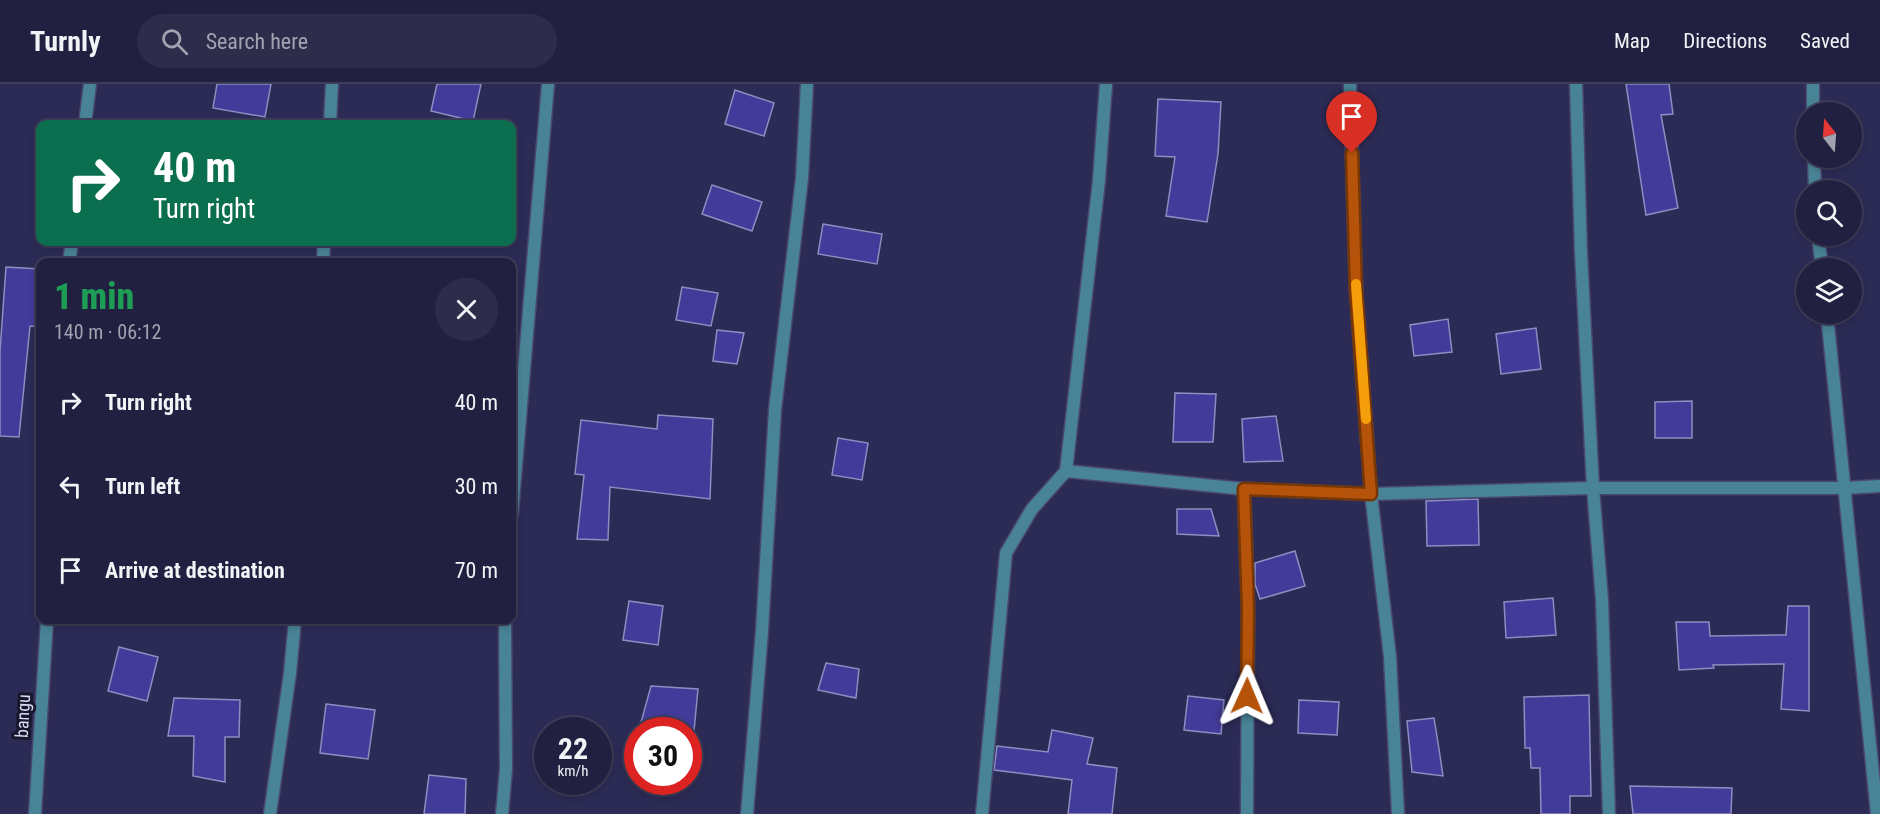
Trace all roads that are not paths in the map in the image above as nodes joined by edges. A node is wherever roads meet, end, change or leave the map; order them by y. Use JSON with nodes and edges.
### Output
{"nodes":[{"id":1,"x":90,"y":84,"type":"edge"},
{"id":2,"x":332,"y":84,"type":"edge"},
{"id":3,"x":548,"y":84,"type":"edge"},
{"id":4,"x":807,"y":84,"type":"edge"},
{"id":5,"x":1106,"y":84,"type":"edge"},
{"id":6,"x":1350,"y":84,"type":"edge"},
{"id":7,"x":1576,"y":84,"type":"edge"},
{"id":8,"x":1812,"y":84,"type":"edge"},
{"id":9,"x":1813,"y":102,"type":"edge"},
{"id":10,"x":86,"y":120,"type":"edge"},
{"id":11,"x":330,"y":120,"type":"edge"},
{"id":12,"x":1828,"y":324,"type":"edge"},
{"id":13,"x":516,"y":465,"type":"edge"},
{"id":14,"x":1066,"y":471,"type":"junction"},
{"id":15,"x":1880,"y":486,"type":"edge"},
{"id":16,"x":1593,"y":488,"type":"junction"},
{"id":17,"x":1845,"y":488,"type":"junction"},
{"id":18,"x":1244,"y":489,"type":"junction"},
{"id":19,"x":1371,"y":494,"type":"junction"},
{"id":20,"x":47,"y":624,"type":"edge"},
{"id":21,"x":295,"y":624,"type":"edge"},
{"id":22,"x":505,"y":624,"type":"edge"},
{"id":23,"x":35,"y":814,"type":"edge"},
{"id":24,"x":270,"y":814,"type":"edge"},
{"id":25,"x":502,"y":814,"type":"edge"},
{"id":26,"x":747,"y":814,"type":"edge"},
{"id":27,"x":982,"y":814,"type":"edge"},
{"id":28,"x":1247,"y":814,"type":"edge"},
{"id":29,"x":1398,"y":814,"type":"edge"},
{"id":30,"x":1610,"y":814,"type":"edge"},
{"id":31,"x":1877,"y":814,"type":"edge"}],
"edges":[{"from":1,"to":10,"type":"street"},
{"from":2,"to":11,"type":"street"},
{"from":3,"to":13,"type":"street"},
{"from":4,"to":26,"type":"street"},
{"from":5,"to":14,"type":"street"},
{"from":6,"to":19,"type":"street"},
{"from":7,"to":16,"type":"street"},
{"from":8,"to":9,"type":"street"},
{"from":12,"to":17,"type":"street"},
{"from":14,"to":18,"type":"street"},
{"from":14,"to":27,"type":"street"},
{"from":15,"to":17,"type":"street"},
{"from":16,"to":17,"type":"street"},
{"from":16,"to":19,"type":"street"},
{"from":16,"to":30,"type":"street"},
{"from":17,"to":31,"type":"street"},
{"from":18,"to":19,"type":"street"},
{"from":18,"to":28,"type":"street"},
{"from":19,"to":29,"type":"street"},
{"from":20,"to":23,"type":"street","name":"bangu"},
{"from":21,"to":24,"type":"street"},
{"from":22,"to":25,"type":"street"}]}
